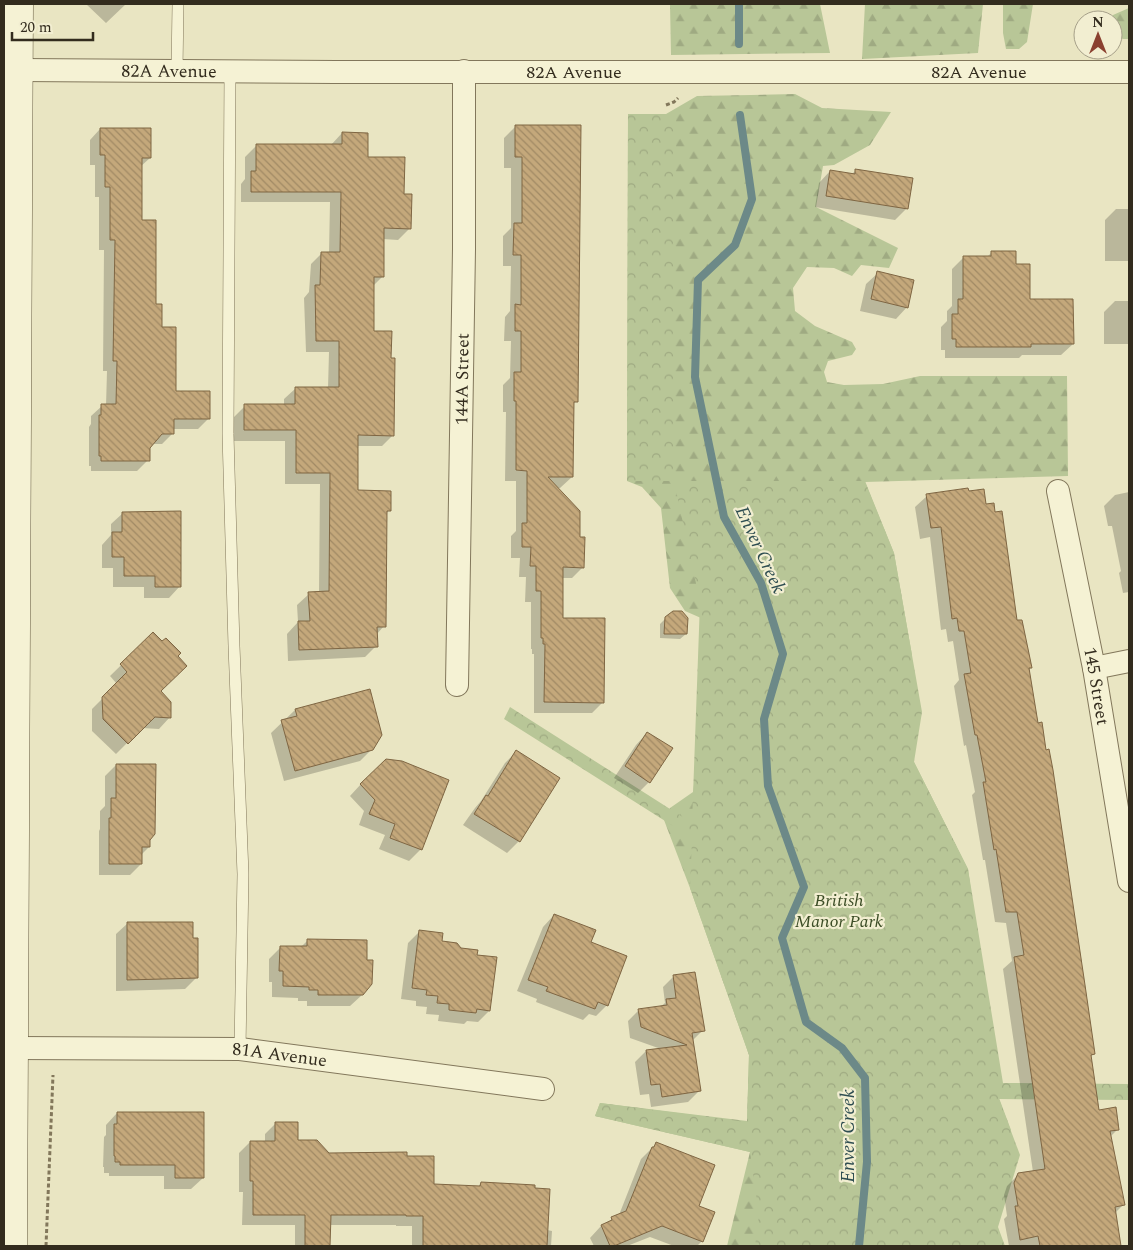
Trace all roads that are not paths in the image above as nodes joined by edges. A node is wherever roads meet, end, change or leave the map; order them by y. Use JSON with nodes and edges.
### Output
{"nodes":[{"id":1,"x":20,"y":4,"type":"edge"},
{"id":2,"x":178,"y":4,"type":"edge"},
{"id":3,"x":19,"y":70,"type":"junction"},
{"id":4,"x":177,"y":70,"type":"junction"},
{"id":5,"x":230,"y":71,"type":"junction"},
{"id":6,"x":464,"y":71,"type":"junction"},
{"id":7,"x":1129,"y":72,"type":"edge"},
{"id":8,"x":11,"y":382,"type":"edge"},
{"id":9,"x":1058,"y":491,"type":"dead end"},
{"id":10,"x":1129,"y":661,"type":"edge"},
{"id":11,"x":1094,"y":668,"type":"junction"},
{"id":12,"x":457,"y":685,"type":"dead end"},
{"id":13,"x":1129,"y":881,"type":"edge"},
{"id":14,"x":15,"y":1048,"type":"junction"},
{"id":15,"x":240,"y":1049,"type":"junction"},
{"id":16,"x":543,"y":1088,"type":"dead end"},
{"id":17,"x":13,"y":1246,"type":"edge"}],
"edges":[{"from":1,"to":3,"type":"main road"},
{"from":2,"to":4,"type":"lane"},
{"from":3,"to":4,"type":"street","name":"82A Avenue"},
{"from":3,"to":8,"type":"main road"},
{"from":4,"to":5,"type":"street","name":"82A Avenue"},
{"from":5,"to":6,"type":"street","name":"82A Avenue"},
{"from":5,"to":15,"type":"lane"},
{"from":6,"to":7,"type":"street","name":"82A Avenue"},
{"from":6,"to":12,"type":"street","name":"144A Street"},
{"from":8,"to":14,"type":"main road"},
{"from":9,"to":11,"type":"street","name":"145 Street"},
{"from":10,"to":11,"type":"street"},
{"from":11,"to":13,"type":"street","name":"145 Street"},
{"from":14,"to":15,"type":"street","name":"81A Avenue"},
{"from":14,"to":17,"type":"main road"},
{"from":15,"to":16,"type":"street","name":"81A Avenue"}]}
